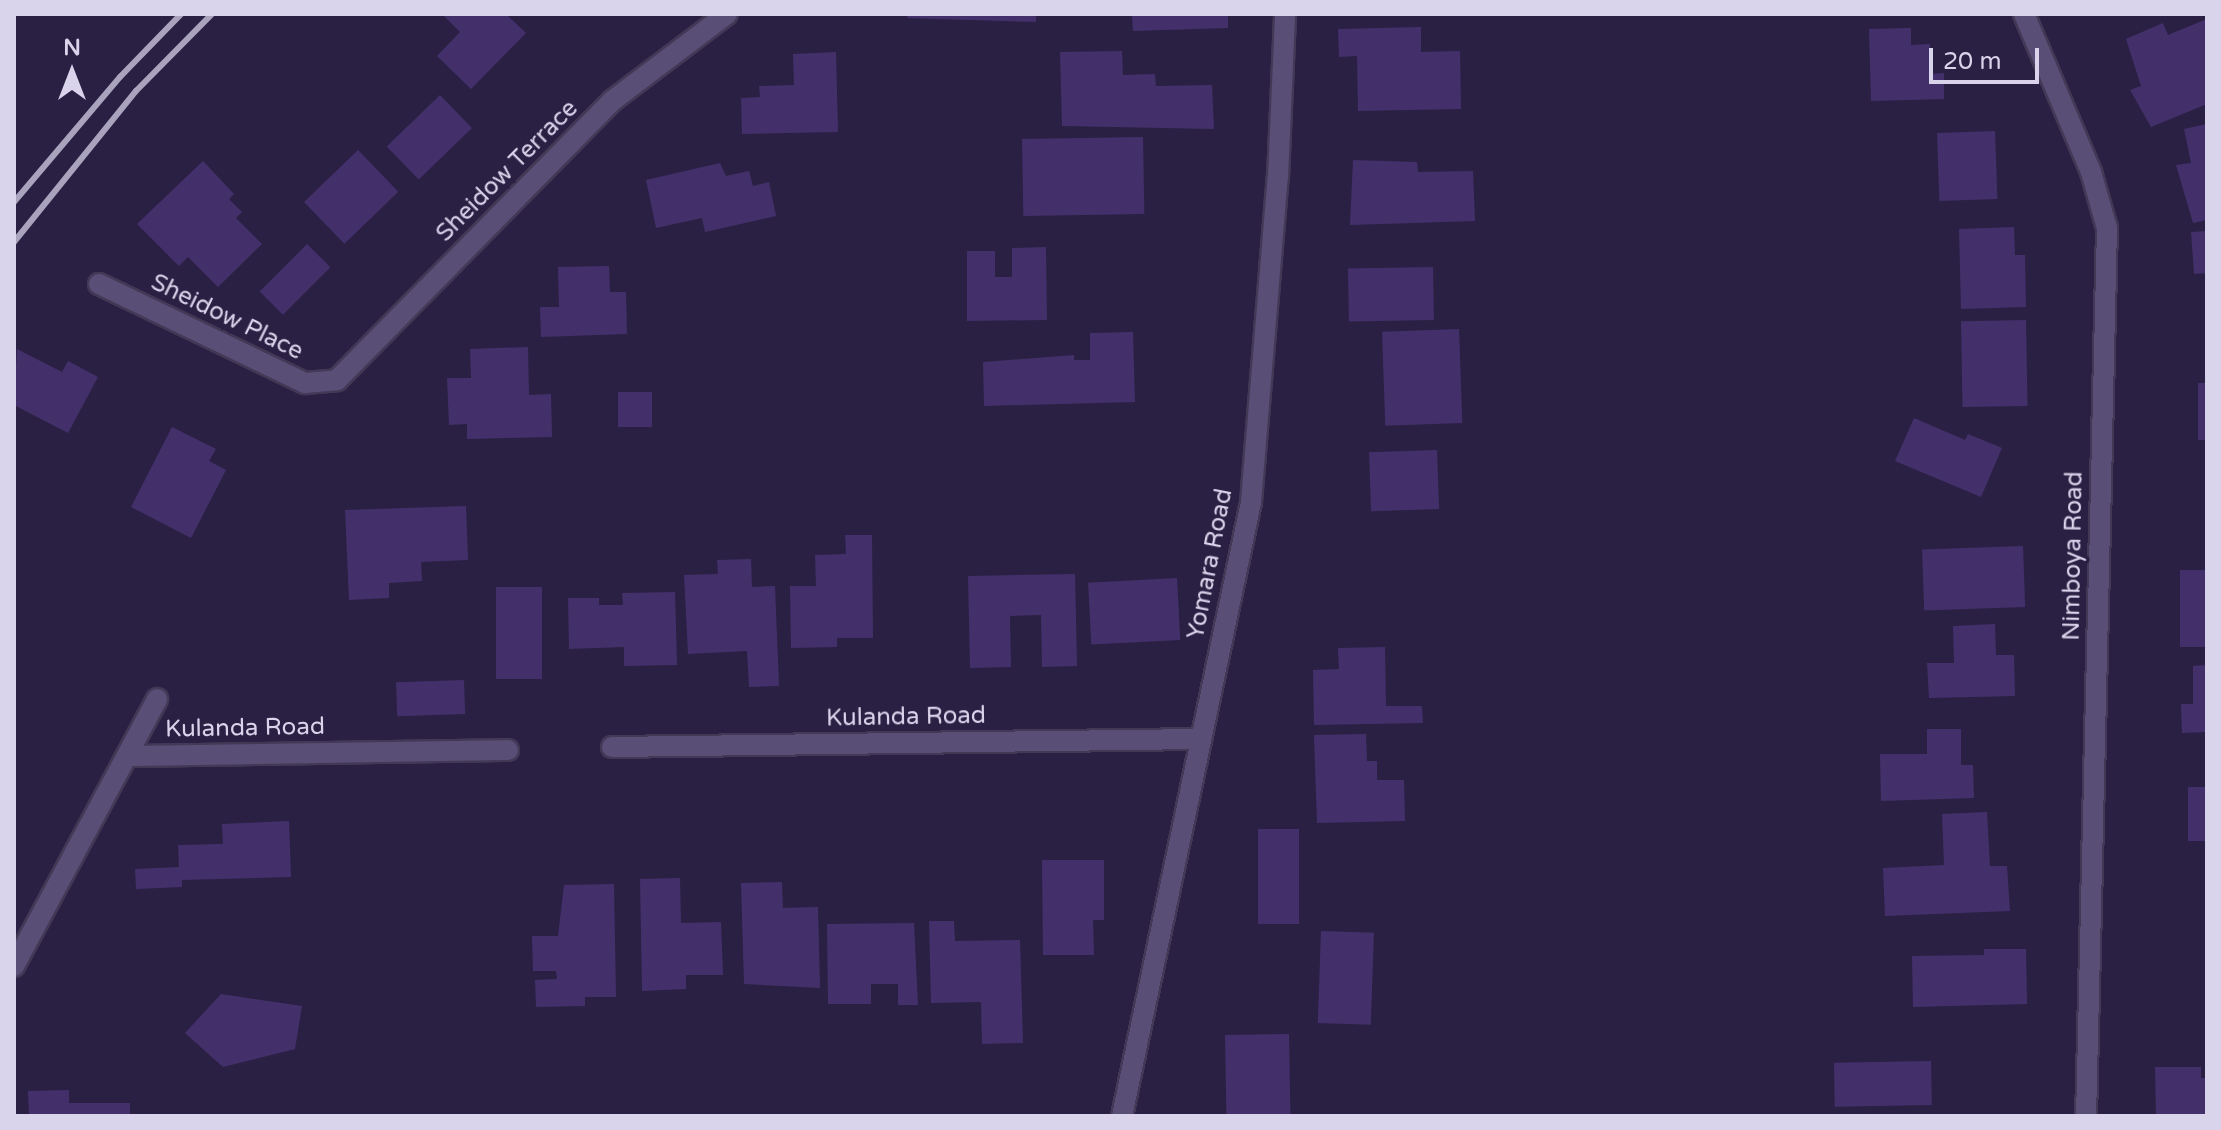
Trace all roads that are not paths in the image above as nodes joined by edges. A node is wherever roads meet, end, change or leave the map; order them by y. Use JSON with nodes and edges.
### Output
{"nodes":[{"id":1,"x":727,"y":14,"type":"edge"},
{"id":2,"x":1285,"y":14,"type":"edge"},
{"id":3,"x":2024,"y":14,"type":"edge"},
{"id":4,"x":99,"y":284,"type":"dead end"},
{"id":5,"x":337,"y":380,"type":"joint"},
{"id":6,"x":157,"y":699,"type":"dead end"},
{"id":7,"x":1200,"y":739,"type":"junction"},
{"id":8,"x":612,"y":747,"type":"dead end"},
{"id":9,"x":508,"y":750,"type":"dead end"},
{"id":10,"x":128,"y":756,"type":"junction"},
{"id":11,"x":14,"y":966,"type":"edge"},
{"id":12,"x":1122,"y":1116,"type":"edge"},
{"id":13,"x":2086,"y":1116,"type":"edge"}],
"edges":[{"from":1,"to":5,"type":"street","name":"Sheidow Terrace"},
{"from":2,"to":7,"type":"street","name":"Yomara Road"},
{"from":3,"to":13,"type":"street","name":"Nimboya Road"},
{"from":4,"to":5,"type":"street","name":"Sheidow Place"},
{"from":6,"to":10,"type":"street"},
{"from":7,"to":8,"type":"street","name":"Kulanda Road"},
{"from":7,"to":12,"type":"street","name":"Yomara Road"},
{"from":9,"to":10,"type":"street","name":"Kulanda Road"},
{"from":10,"to":11,"type":"street"}]}
